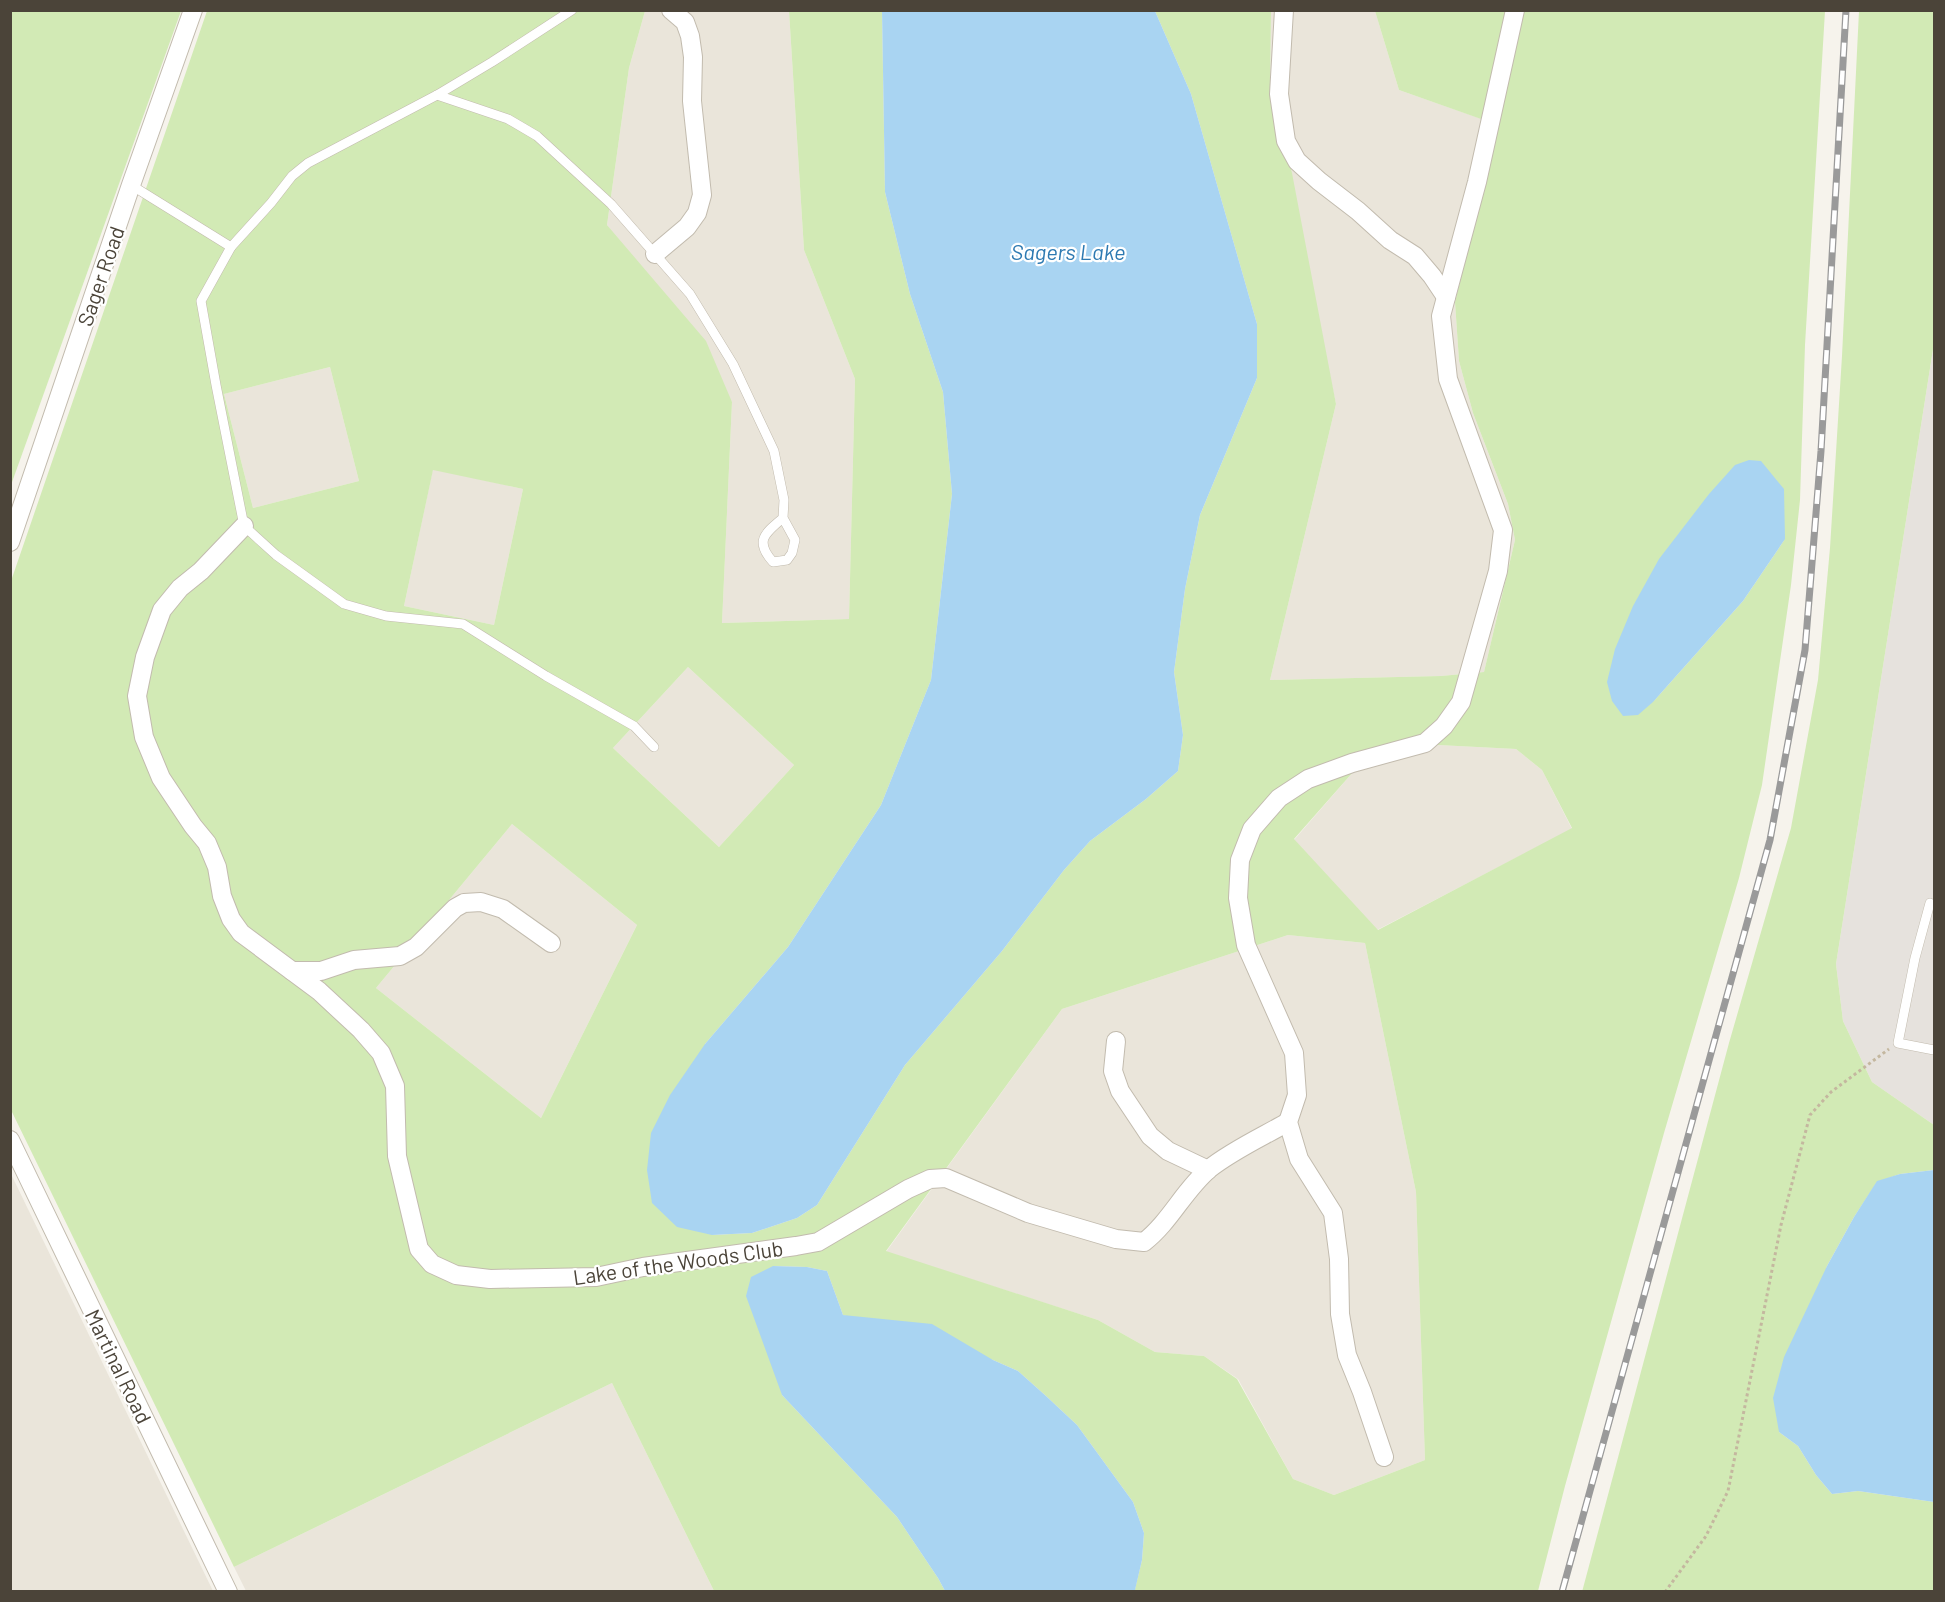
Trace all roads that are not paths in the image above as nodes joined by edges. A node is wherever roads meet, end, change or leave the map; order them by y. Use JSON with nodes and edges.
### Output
{"nodes":[{"id":1,"x":193,"y":10,"type":"edge"},
{"id":2,"x":572,"y":10,"type":"edge"},
{"id":3,"x":671,"y":10,"type":"edge"},
{"id":4,"x":1284,"y":10,"type":"edge"},
{"id":5,"x":1515,"y":10,"type":"edge"},
{"id":6,"x":437,"y":95,"type":"junction"},
{"id":7,"x":131,"y":185,"type":"junction"},
{"id":8,"x":231,"y":247,"type":"junction"},
{"id":9,"x":655,"y":254,"type":"junction"},
{"id":10,"x":1446,"y":297,"type":"junction"},
{"id":11,"x":783,"y":518,"type":"junction"},
{"id":12,"x":244,"y":526,"type":"junction"},
{"id":13,"x":10,"y":542,"type":"edge"},
{"id":14,"x":654,"y":747,"type":"dead end"},
{"id":15,"x":1930,"y":903,"type":"dead end"},
{"id":16,"x":551,"y":944,"type":"dead end"},
{"id":17,"x":292,"y":971,"type":"junction"},
{"id":18,"x":1116,"y":1041,"type":"dead end"},
{"id":19,"x":1935,"y":1050,"type":"edge"},
{"id":20,"x":1288,"y":1122,"type":"junction"},
{"id":21,"x":10,"y":1140,"type":"edge"},
{"id":22,"x":1208,"y":1170,"type":"junction"},
{"id":23,"x":1384,"y":1457,"type":"dead end"},
{"id":24,"x":228,"y":1592,"type":"edge"}],
"edges":[{"from":1,"to":7,"type":"street","name":"Sager Road"},
{"from":2,"to":6,"type":"lane"},
{"from":3,"to":9,"type":"street"},
{"from":4,"to":10,"type":"street"},
{"from":5,"to":10,"type":"street"},
{"from":6,"to":8,"type":"lane"},
{"from":6,"to":9,"type":"lane"},
{"from":7,"to":8,"type":"lane"},
{"from":7,"to":13,"type":"street","name":"Sager Road"},
{"from":8,"to":12,"type":"lane"},
{"from":9,"to":11,"type":"lane"},
{"from":10,"to":20,"type":"street"},
{"from":11,"to":11,"type":"lane"},
{"from":12,"to":14,"type":"lane"},
{"from":12,"to":17,"type":"street","name":"Lake of the Woods Club"},
{"from":15,"to":19,"type":"lane"},
{"from":16,"to":17,"type":"street"},
{"from":17,"to":22,"type":"street","name":"Lake of the Woods Club"},
{"from":18,"to":22,"type":"street"},
{"from":20,"to":22,"type":"street","name":"Lake of the Woods Club"},
{"from":20,"to":23,"type":"street"},
{"from":21,"to":24,"type":"street","name":"Martinal Road"}]}
